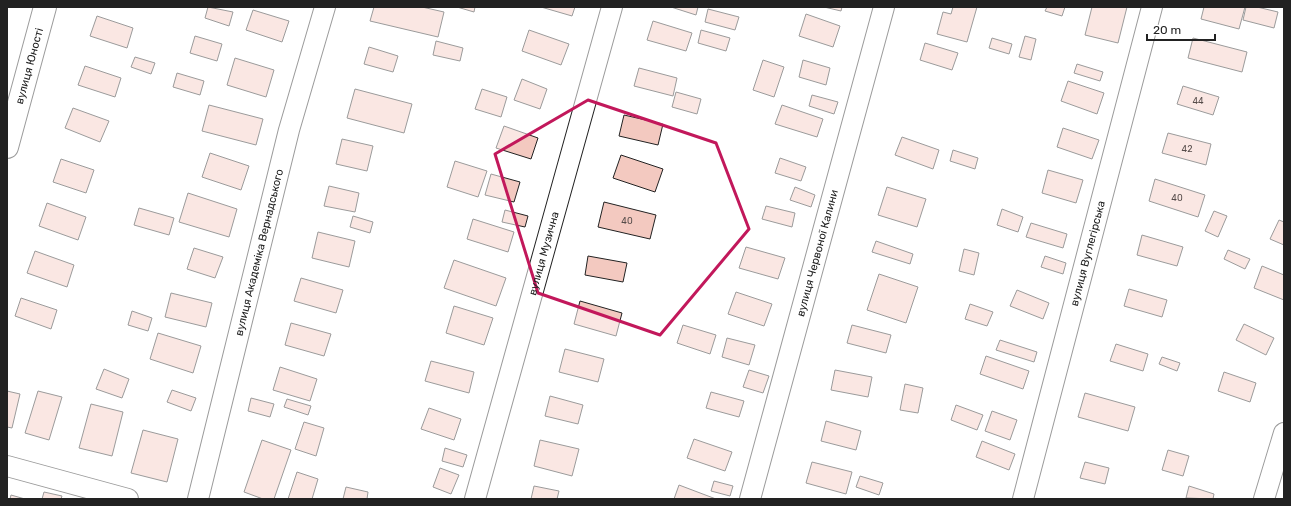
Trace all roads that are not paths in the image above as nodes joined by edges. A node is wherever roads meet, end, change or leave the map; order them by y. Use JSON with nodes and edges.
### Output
{"nodes":[{"id":1,"x":45,"y":7,"type":"edge"},
{"id":2,"x":325,"y":7,"type":"edge"},
{"id":3,"x":612,"y":7,"type":"edge"},
{"id":4,"x":884,"y":7,"type":"edge"},
{"id":5,"x":1152,"y":7,"type":"edge"},
{"id":6,"x":7,"y":147,"type":"edge"},
{"id":7,"x":1284,"y":433,"type":"edge"},
{"id":8,"x":7,"y":466,"type":"edge"},
{"id":9,"x":128,"y":499,"type":"edge"},
{"id":10,"x":198,"y":499,"type":"edge"},
{"id":11,"x":475,"y":499,"type":"edge"},
{"id":12,"x":750,"y":499,"type":"edge"},
{"id":13,"x":1023,"y":499,"type":"edge"},
{"id":14,"x":1264,"y":499,"type":"edge"}],
"edges":[{"from":1,"to":6,"type":"street","name":"вулиця Юності"},
{"from":2,"to":10,"type":"street","name":"вулиця Академіка Вернадського"},
{"from":3,"to":11,"type":"street","name":"вулиця Музична"},
{"from":4,"to":12,"type":"street","name":"вулиця Червоної Калини"},
{"from":5,"to":13,"type":"street","name":"вулиця Вуглегірська"},
{"from":7,"to":14,"type":"street"},
{"from":8,"to":9,"type":"street"}]}
